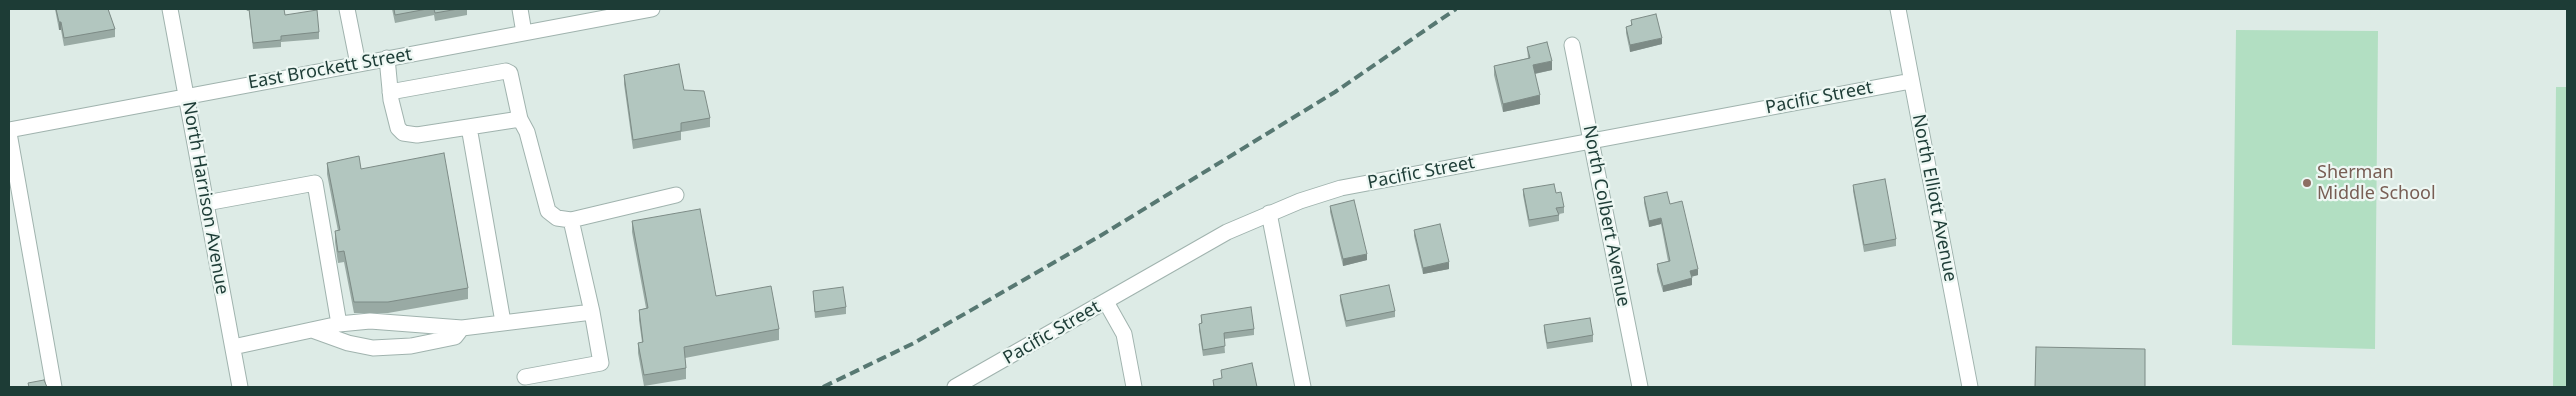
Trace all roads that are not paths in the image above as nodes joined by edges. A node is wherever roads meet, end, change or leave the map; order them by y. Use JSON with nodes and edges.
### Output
{"nodes":[{"id":1,"x":170,"y":9,"type":"edge"},
{"id":2,"x":347,"y":9,"type":"edge"},
{"id":3,"x":520,"y":9,"type":"edge"},
{"id":4,"x":652,"y":9,"type":"edge"},
{"id":5,"x":1898,"y":9,"type":"edge"},
{"id":6,"x":524,"y":34,"type":"junction"},
{"id":7,"x":1572,"y":44,"type":"dead end"},
{"id":8,"x":387,"y":58,"type":"junction"},
{"id":9,"x":358,"y":64,"type":"junction"},
{"id":10,"x":1911,"y":81,"type":"junction"},
{"id":11,"x":390,"y":92,"type":"junction"},
{"id":12,"x":186,"y":95,"type":"junction"},
{"id":13,"x":520,"y":119,"type":"junction"},
{"id":14,"x":469,"y":127,"type":"junction"},
{"id":15,"x":9,"y":132,"type":"edge"},
{"id":16,"x":1591,"y":141,"type":"junction"},
{"id":17,"x":676,"y":195,"type":"dead end"},
{"id":18,"x":206,"y":203,"type":"junction"},
{"id":19,"x":1269,"y":213,"type":"junction"},
{"id":20,"x":571,"y":220,"type":"junction"},
{"id":21,"x":1106,"y":302,"type":"junction"},
{"id":22,"x":592,"y":312,"type":"junction"},
{"id":23,"x":503,"y":322,"type":"junction"},
{"id":24,"x":339,"y":324,"type":"junction"},
{"id":25,"x":462,"y":328,"type":"junction"},
{"id":26,"x":312,"y":330,"type":"junction"},
{"id":27,"x":233,"y":347,"type":"junction"},
{"id":28,"x":525,"y":378,"type":"dead end"},
{"id":29,"x":971,"y":384,"type":"edge"},
{"id":30,"x":54,"y":387,"type":"edge"},
{"id":31,"x":240,"y":387,"type":"edge"},
{"id":32,"x":955,"y":387,"type":"edge"},
{"id":33,"x":1134,"y":387,"type":"edge"},
{"id":34,"x":1304,"y":387,"type":"edge"},
{"id":35,"x":1640,"y":387,"type":"edge"},
{"id":36,"x":1970,"y":387,"type":"edge"}],
"edges":[{"from":1,"to":12,"type":"street","name":"North Harrison Avenue"},
{"from":2,"to":9,"type":"street"},
{"from":3,"to":6,"type":"street"},
{"from":4,"to":6,"type":"street","name":"East Brockett Street"},
{"from":5,"to":10,"type":"street","name":"North Elliott Avenue"},
{"from":6,"to":8,"type":"street","name":"East Brockett Street"},
{"from":7,"to":16,"type":"street","name":"North Colbert Avenue"},
{"from":8,"to":9,"type":"street","name":"East Brockett Street"},
{"from":8,"to":11,"type":"street"},
{"from":9,"to":12,"type":"street","name":"East Brockett Street"},
{"from":10,"to":16,"type":"street","name":"Pacific Street"},
{"from":10,"to":36,"type":"street","name":"North Elliott Avenue"},
{"from":11,"to":13,"type":"street"},
{"from":11,"to":14,"type":"street"},
{"from":12,"to":15,"type":"street","name":"East Brockett Street"},
{"from":12,"to":18,"type":"street","name":"North Harrison Avenue"},
{"from":13,"to":14,"type":"street"},
{"from":13,"to":20,"type":"street"},
{"from":14,"to":23,"type":"street"},
{"from":15,"to":30,"type":"street"},
{"from":16,"to":19,"type":"street","name":"Pacific Street"},
{"from":16,"to":35,"type":"street","name":"North Colbert Avenue"},
{"from":17,"to":20,"type":"street"},
{"from":18,"to":24,"type":"street"},
{"from":18,"to":27,"type":"street","name":"North Harrison Avenue"},
{"from":19,"to":21,"type":"street","name":"Pacific Street"},
{"from":19,"to":34,"type":"street"},
{"from":20,"to":22,"type":"street"},
{"from":21,"to":29,"type":"street","name":"Pacific Street"},
{"from":21,"to":33,"type":"street"},
{"from":22,"to":23,"type":"street"},
{"from":22,"to":28,"type":"street"},
{"from":23,"to":25,"type":"street"},
{"from":24,"to":25,"type":"street"},
{"from":24,"to":26,"type":"street"},
{"from":25,"to":26,"type":"street"},
{"from":26,"to":27,"type":"street"},
{"from":27,"to":31,"type":"street","name":"North Harrison Avenue"},
{"from":29,"to":32,"type":"street","name":"Pacific Street"}]}
